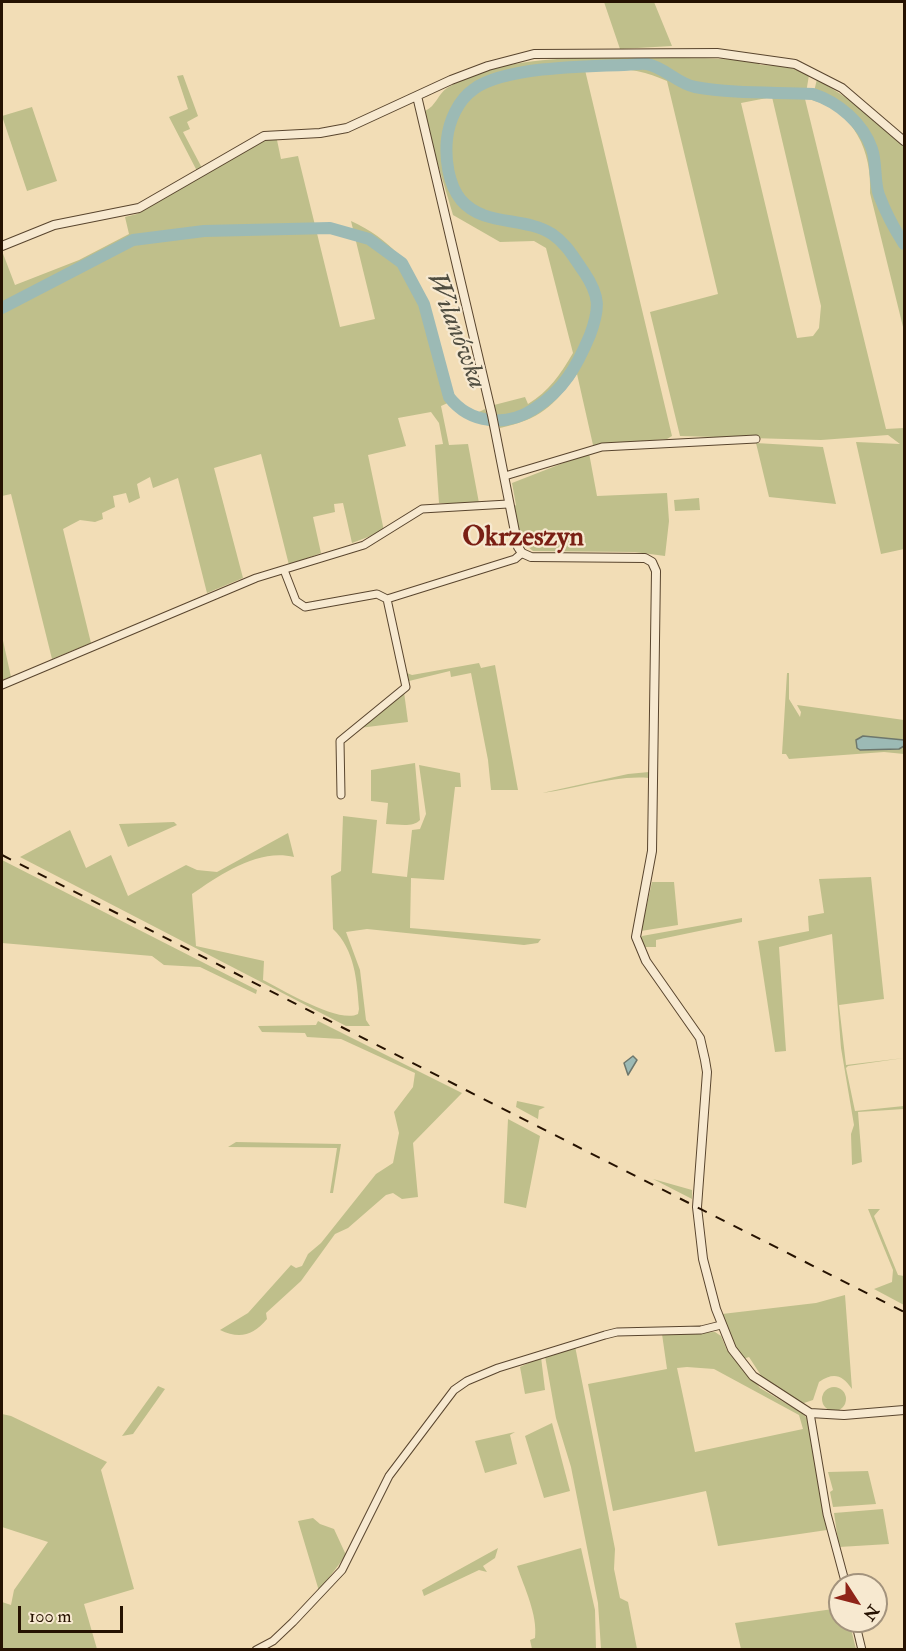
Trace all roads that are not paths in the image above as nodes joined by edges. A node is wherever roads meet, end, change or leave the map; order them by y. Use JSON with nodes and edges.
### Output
{"nodes":[{"id":1,"x":417,"y":96,"type":"junction"},
{"id":2,"x":904,"y":141,"type":"edge"},
{"id":3,"x":2,"y":246,"type":"edge"},
{"id":4,"x":756,"y":439,"type":"dead end"},
{"id":5,"x":505,"y":476,"type":"junction"},
{"id":6,"x":508,"y":504,"type":"junction"},
{"id":7,"x":522,"y":553,"type":"junction"},
{"id":8,"x":284,"y":570,"type":"junction"},
{"id":9,"x":387,"y":598,"type":"junction"},
{"id":10,"x":2,"y":685,"type":"edge"},
{"id":11,"x":341,"y":795,"type":"dead end"},
{"id":12,"x":722,"y":1325,"type":"junction"},
{"id":13,"x":904,"y":1410,"type":"edge"},
{"id":14,"x":810,"y":1413,"type":"junction"},
{"id":15,"x":843,"y":1573,"type":"edge"},
{"id":16,"x":857,"y":1633,"type":"edge"},
{"id":17,"x":256,"y":1650,"type":"edge"},
{"id":18,"x":861,"y":1650,"type":"edge"}],
"edges":[{"from":1,"to":2,"type":"street"},
{"from":1,"to":3,"type":"street"},
{"from":1,"to":5,"type":"street"},
{"from":4,"to":5,"type":"street"},
{"from":5,"to":6,"type":"street"},
{"from":6,"to":7,"type":"street"},
{"from":6,"to":8,"type":"street"},
{"from":7,"to":9,"type":"street"},
{"from":7,"to":12,"type":"street"},
{"from":8,"to":9,"type":"street"},
{"from":8,"to":10,"type":"street"},
{"from":9,"to":11,"type":"street"},
{"from":12,"to":14,"type":"street"},
{"from":12,"to":17,"type":"street"},
{"from":13,"to":14,"type":"street"},
{"from":14,"to":15,"type":"street"},
{"from":16,"to":18,"type":"street"}]}
